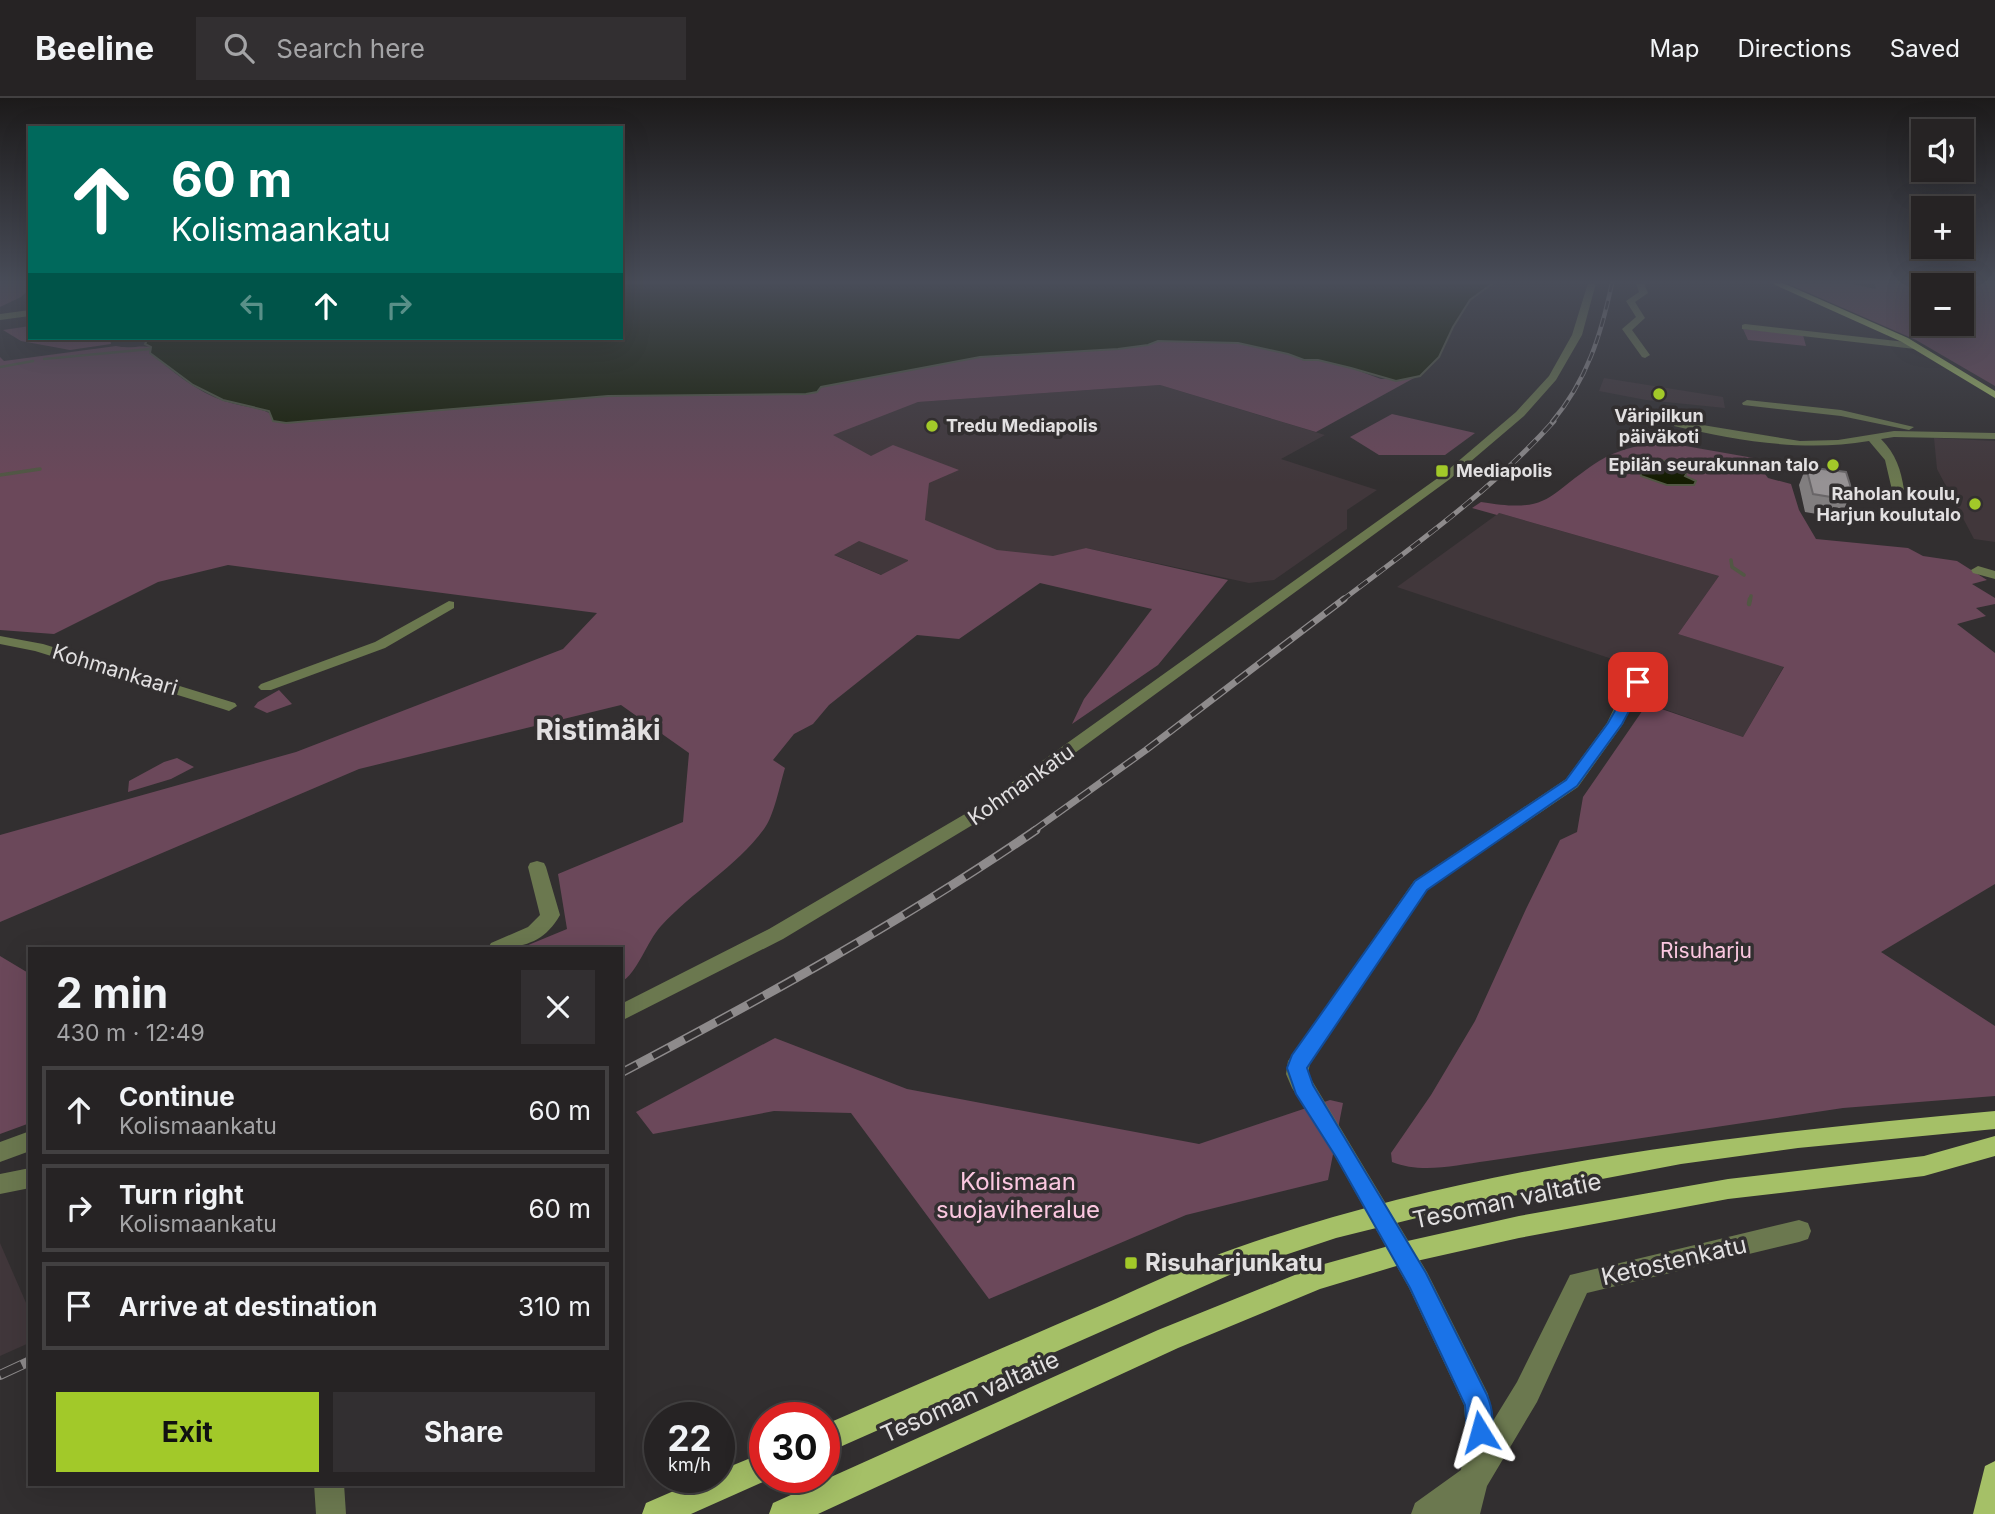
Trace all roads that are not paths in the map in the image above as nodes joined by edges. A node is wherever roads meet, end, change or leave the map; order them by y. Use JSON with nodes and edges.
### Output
{"nodes":[{"id":1,"x":1567,"y":349,"type":"edge"},
{"id":2,"x":1641,"y":349,"type":"edge"},
{"id":3,"x":1920,"y":349,"type":"edge"},
{"id":4,"x":1645,"y":355,"type":"dead end"},
{"id":5,"x":1995,"y":396,"type":"edge"},
{"id":6,"x":1747,"y":403,"type":"dead end"},
{"id":7,"x":1678,"y":424,"type":"dead end"},
{"id":8,"x":1925,"y":433,"type":"junction"},
{"id":9,"x":1995,"y":436,"type":"edge"},
{"id":10,"x":1870,"y":437,"type":"junction"},
{"id":11,"x":1898,"y":490,"type":"dead end"},
{"id":12,"x":1978,"y":570,"type":"dead end"},
{"id":13,"x":1995,"y":575,"type":"edge"},
{"id":14,"x":449,"y":605,"type":"dead end"},
{"id":15,"x":0,"y":640,"type":"edge"},
{"id":16,"x":1649,"y":664,"type":"dead end"},
{"id":17,"x":266,"y":687,"type":"dead end"},
{"id":18,"x":229,"y":706,"type":"dead end"},
{"id":19,"x":537,"y":867,"type":"dead end"},
{"id":20,"x":500,"y":947,"type":"edge"},
{"id":21,"x":623,"y":1012,"type":"edge"},
{"id":22,"x":1995,"y":1120,"type":"edge"},
{"id":23,"x":28,"y":1142,"type":"edge"},
{"id":24,"x":1995,"y":1146,"type":"edge"},
{"id":25,"x":0,"y":1152,"type":"edge"},
{"id":26,"x":28,"y":1178,"type":"edge"},
{"id":27,"x":0,"y":1184,"type":"edge"},
{"id":28,"x":1381,"y":1215,"type":"junction"},
{"id":29,"x":1799,"y":1231,"type":"dead end"},
{"id":30,"x":1403,"y":1253,"type":"junction"},
{"id":31,"x":840,"y":1433,"type":"edge"},
{"id":32,"x":749,"y":1473,"type":"edge"},
{"id":33,"x":1995,"y":1476,"type":"edge"},
{"id":34,"x":1475,"y":1478,"type":"junction"},
{"id":35,"x":329,"y":1486,"type":"edge"},
{"id":36,"x":331,"y":1514,"type":"edge"},
{"id":37,"x":657,"y":1514,"type":"edge"},
{"id":38,"x":785,"y":1514,"type":"edge"},
{"id":39,"x":1426,"y":1514,"type":"edge"},
{"id":40,"x":1465,"y":1514,"type":"edge"},
{"id":41,"x":1988,"y":1514,"type":"edge"}],
"edges":[{"from":1,"to":21,"type":"street","name":"Kohmankatu"},
{"from":2,"to":4,"type":"street"},
{"from":3,"to":5,"type":"main road"},
{"from":6,"to":8,"type":"street"},
{"from":7,"to":10,"type":"street"},
{"from":8,"to":9,"type":"street"},
{"from":8,"to":10,"type":"street"},
{"from":10,"to":11,"type":"street"},
{"from":12,"to":13,"type":"street"},
{"from":14,"to":17,"type":"street"},
{"from":15,"to":18,"type":"street","name":"Kohmankaari"},
{"from":16,"to":28,"type":"street"},
{"from":19,"to":20,"type":"street"},
{"from":22,"to":28,"type":"main road","name":"Tesoman valtatie"},
{"from":23,"to":25,"type":"street"},
{"from":24,"to":30,"type":"main road","name":"Tesoman valtatie"},
{"from":26,"to":27,"type":"street"},
{"from":28,"to":30,"type":"street"},
{"from":28,"to":31,"type":"main road","name":"Tesoman valtatie"},
{"from":29,"to":34,"type":"street","name":"Ketostenkatu"},
{"from":30,"to":34,"type":"street"},
{"from":30,"to":38,"type":"main road","name":"Tesoman valtatie"},
{"from":32,"to":37,"type":"main road"},
{"from":33,"to":41,"type":"main road"},
{"from":34,"to":39,"type":"street","name":"Ketostenkatu"},
{"from":34,"to":40,"type":"street"},
{"from":35,"to":36,"type":"street"}]}
